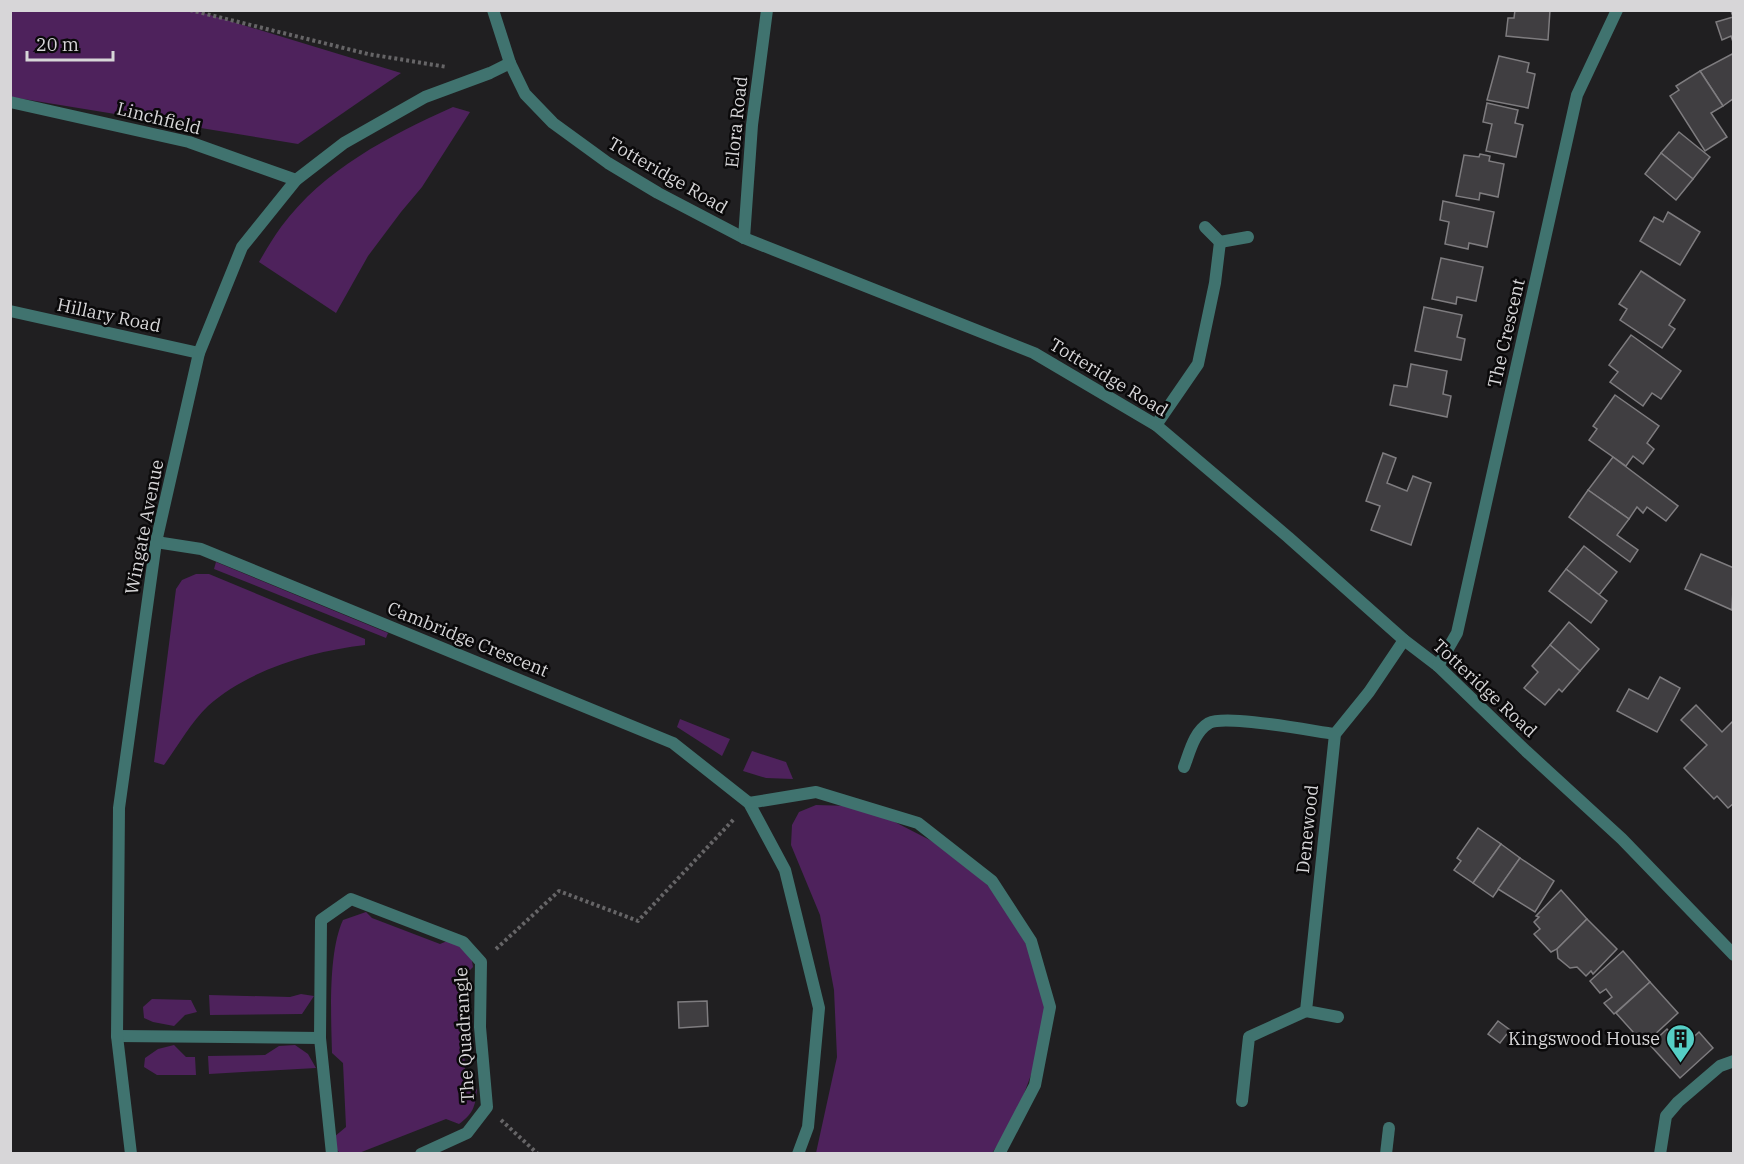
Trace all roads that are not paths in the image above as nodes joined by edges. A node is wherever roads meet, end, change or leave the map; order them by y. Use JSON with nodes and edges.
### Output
{"nodes":[{"id":1,"x":493,"y":10,"type":"edge"},
{"id":2,"x":767,"y":10,"type":"edge"},
{"id":3,"x":1617,"y":10,"type":"edge"},
{"id":4,"x":510,"y":63,"type":"junction"},
{"id":5,"x":10,"y":102,"type":"edge"},
{"id":6,"x":296,"y":180,"type":"junction"},
{"id":7,"x":1205,"y":227,"type":"dead end"},
{"id":8,"x":1248,"y":237,"type":"dead end"},
{"id":9,"x":744,"y":238,"type":"junction"},
{"id":10,"x":1220,"y":242,"type":"junction"},
{"id":11,"x":10,"y":311,"type":"edge"},
{"id":12,"x":200,"y":353,"type":"junction"},
{"id":13,"x":1156,"y":425,"type":"junction"},
{"id":14,"x":156,"y":543,"type":"junction"},
{"id":15,"x":1404,"y":640,"type":"junction"},
{"id":16,"x":1438,"y":666,"type":"junction"},
{"id":17,"x":1335,"y":734,"type":"junction"},
{"id":18,"x":1184,"y":767,"type":"dead end"},
{"id":19,"x":749,"y":803,"type":"junction"},
{"id":20,"x":1734,"y":955,"type":"edge"},
{"id":21,"x":1306,"y":1011,"type":"junction"},
{"id":22,"x":1338,"y":1017,"type":"dead end"},
{"id":23,"x":117,"y":1036,"type":"junction"},
{"id":24,"x":320,"y":1038,"type":"junction"},
{"id":25,"x":1734,"y":1060,"type":"edge"},
{"id":26,"x":1242,"y":1101,"type":"dead end"},
{"id":27,"x":1389,"y":1128,"type":"dead end"},
{"id":28,"x":131,"y":1154,"type":"edge"},
{"id":29,"x":332,"y":1154,"type":"edge"},
{"id":30,"x":422,"y":1154,"type":"edge"},
{"id":31,"x":798,"y":1154,"type":"edge"},
{"id":32,"x":999,"y":1154,"type":"edge"},
{"id":33,"x":1386,"y":1154,"type":"edge"},
{"id":34,"x":1660,"y":1154,"type":"edge"}],
"edges":[{"from":1,"to":4,"type":"street","name":"Totteridge Road"},
{"from":2,"to":9,"type":"street","name":"Elora Road"},
{"from":3,"to":16,"type":"street","name":"The Crescent"},
{"from":4,"to":6,"type":"street","name":"Wingate Avenue"},
{"from":4,"to":9,"type":"street","name":"Totteridge Road"},
{"from":5,"to":6,"type":"street","name":"Linchfield"},
{"from":6,"to":12,"type":"street","name":"Wingate Avenue"},
{"from":7,"to":10,"type":"street"},
{"from":8,"to":10,"type":"street"},
{"from":9,"to":13,"type":"street","name":"Totteridge Road"},
{"from":10,"to":13,"type":"street"},
{"from":11,"to":12,"type":"street","name":"Hillary Road"},
{"from":12,"to":14,"type":"street","name":"Wingate Avenue"},
{"from":13,"to":15,"type":"street","name":"Totteridge Road"},
{"from":14,"to":19,"type":"street","name":"Cambridge Crescent"},
{"from":14,"to":23,"type":"street","name":"Wingate Avenue"},
{"from":15,"to":16,"type":"street","name":"Totteridge Road"},
{"from":15,"to":17,"type":"street"},
{"from":16,"to":20,"type":"street","name":"Totteridge Road"},
{"from":17,"to":18,"type":"street"},
{"from":17,"to":21,"type":"street","name":"Denewood"},
{"from":19,"to":31,"type":"street","name":"Cambridge Crescent"},
{"from":19,"to":32,"type":"street"},
{"from":21,"to":22,"type":"street"},
{"from":21,"to":26,"type":"street"},
{"from":23,"to":24,"type":"street"},
{"from":23,"to":28,"type":"street","name":"Wingate Avenue"},
{"from":24,"to":29,"type":"street","name":"The Quadrangle"},
{"from":24,"to":30,"type":"street","name":"The Quadrangle"},
{"from":25,"to":34,"type":"street"},
{"from":27,"to":33,"type":"street"}]}
